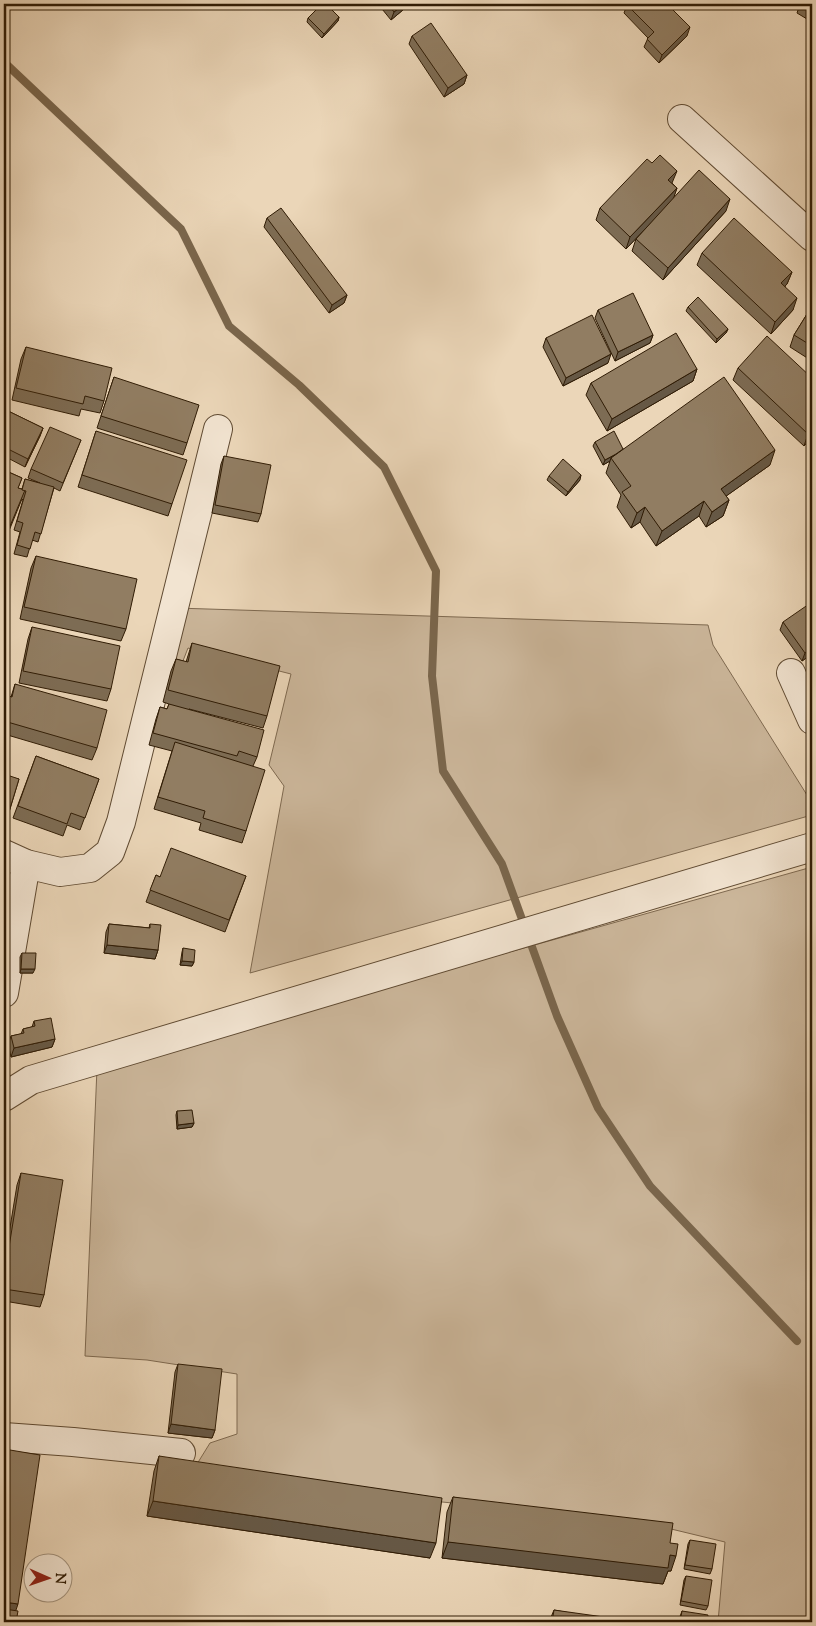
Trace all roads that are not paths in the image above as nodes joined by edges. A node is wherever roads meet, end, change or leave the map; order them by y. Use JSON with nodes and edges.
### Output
{"nodes":[{"id":1,"x":682,"y":119,"type":"dead end"},
{"id":2,"x":812,"y":238,"type":"edge"},
{"id":3,"x":218,"y":429,"type":"dead end"},
{"id":4,"x":791,"y":673,"type":"dead end"},
{"id":5,"x":812,"y":720,"type":"edge"},
{"id":6,"x":812,"y":848,"type":"edge"},
{"id":7,"x":15,"y":859,"type":"edge"},
{"id":8,"x":4,"y":993,"type":"edge"},
{"id":9,"x":4,"y":1097,"type":"edge"},
{"id":10,"x":4,"y":1437,"type":"edge"},
{"id":11,"x":181,"y":1453,"type":"dead end"}],
"edges":[{"from":1,"to":2,"type":"street"},
{"from":3,"to":7,"type":"street"},
{"from":4,"to":5,"type":"street"},
{"from":6,"to":9,"type":"street"},
{"from":7,"to":8,"type":"street"},
{"from":10,"to":11,"type":"street"}]}
